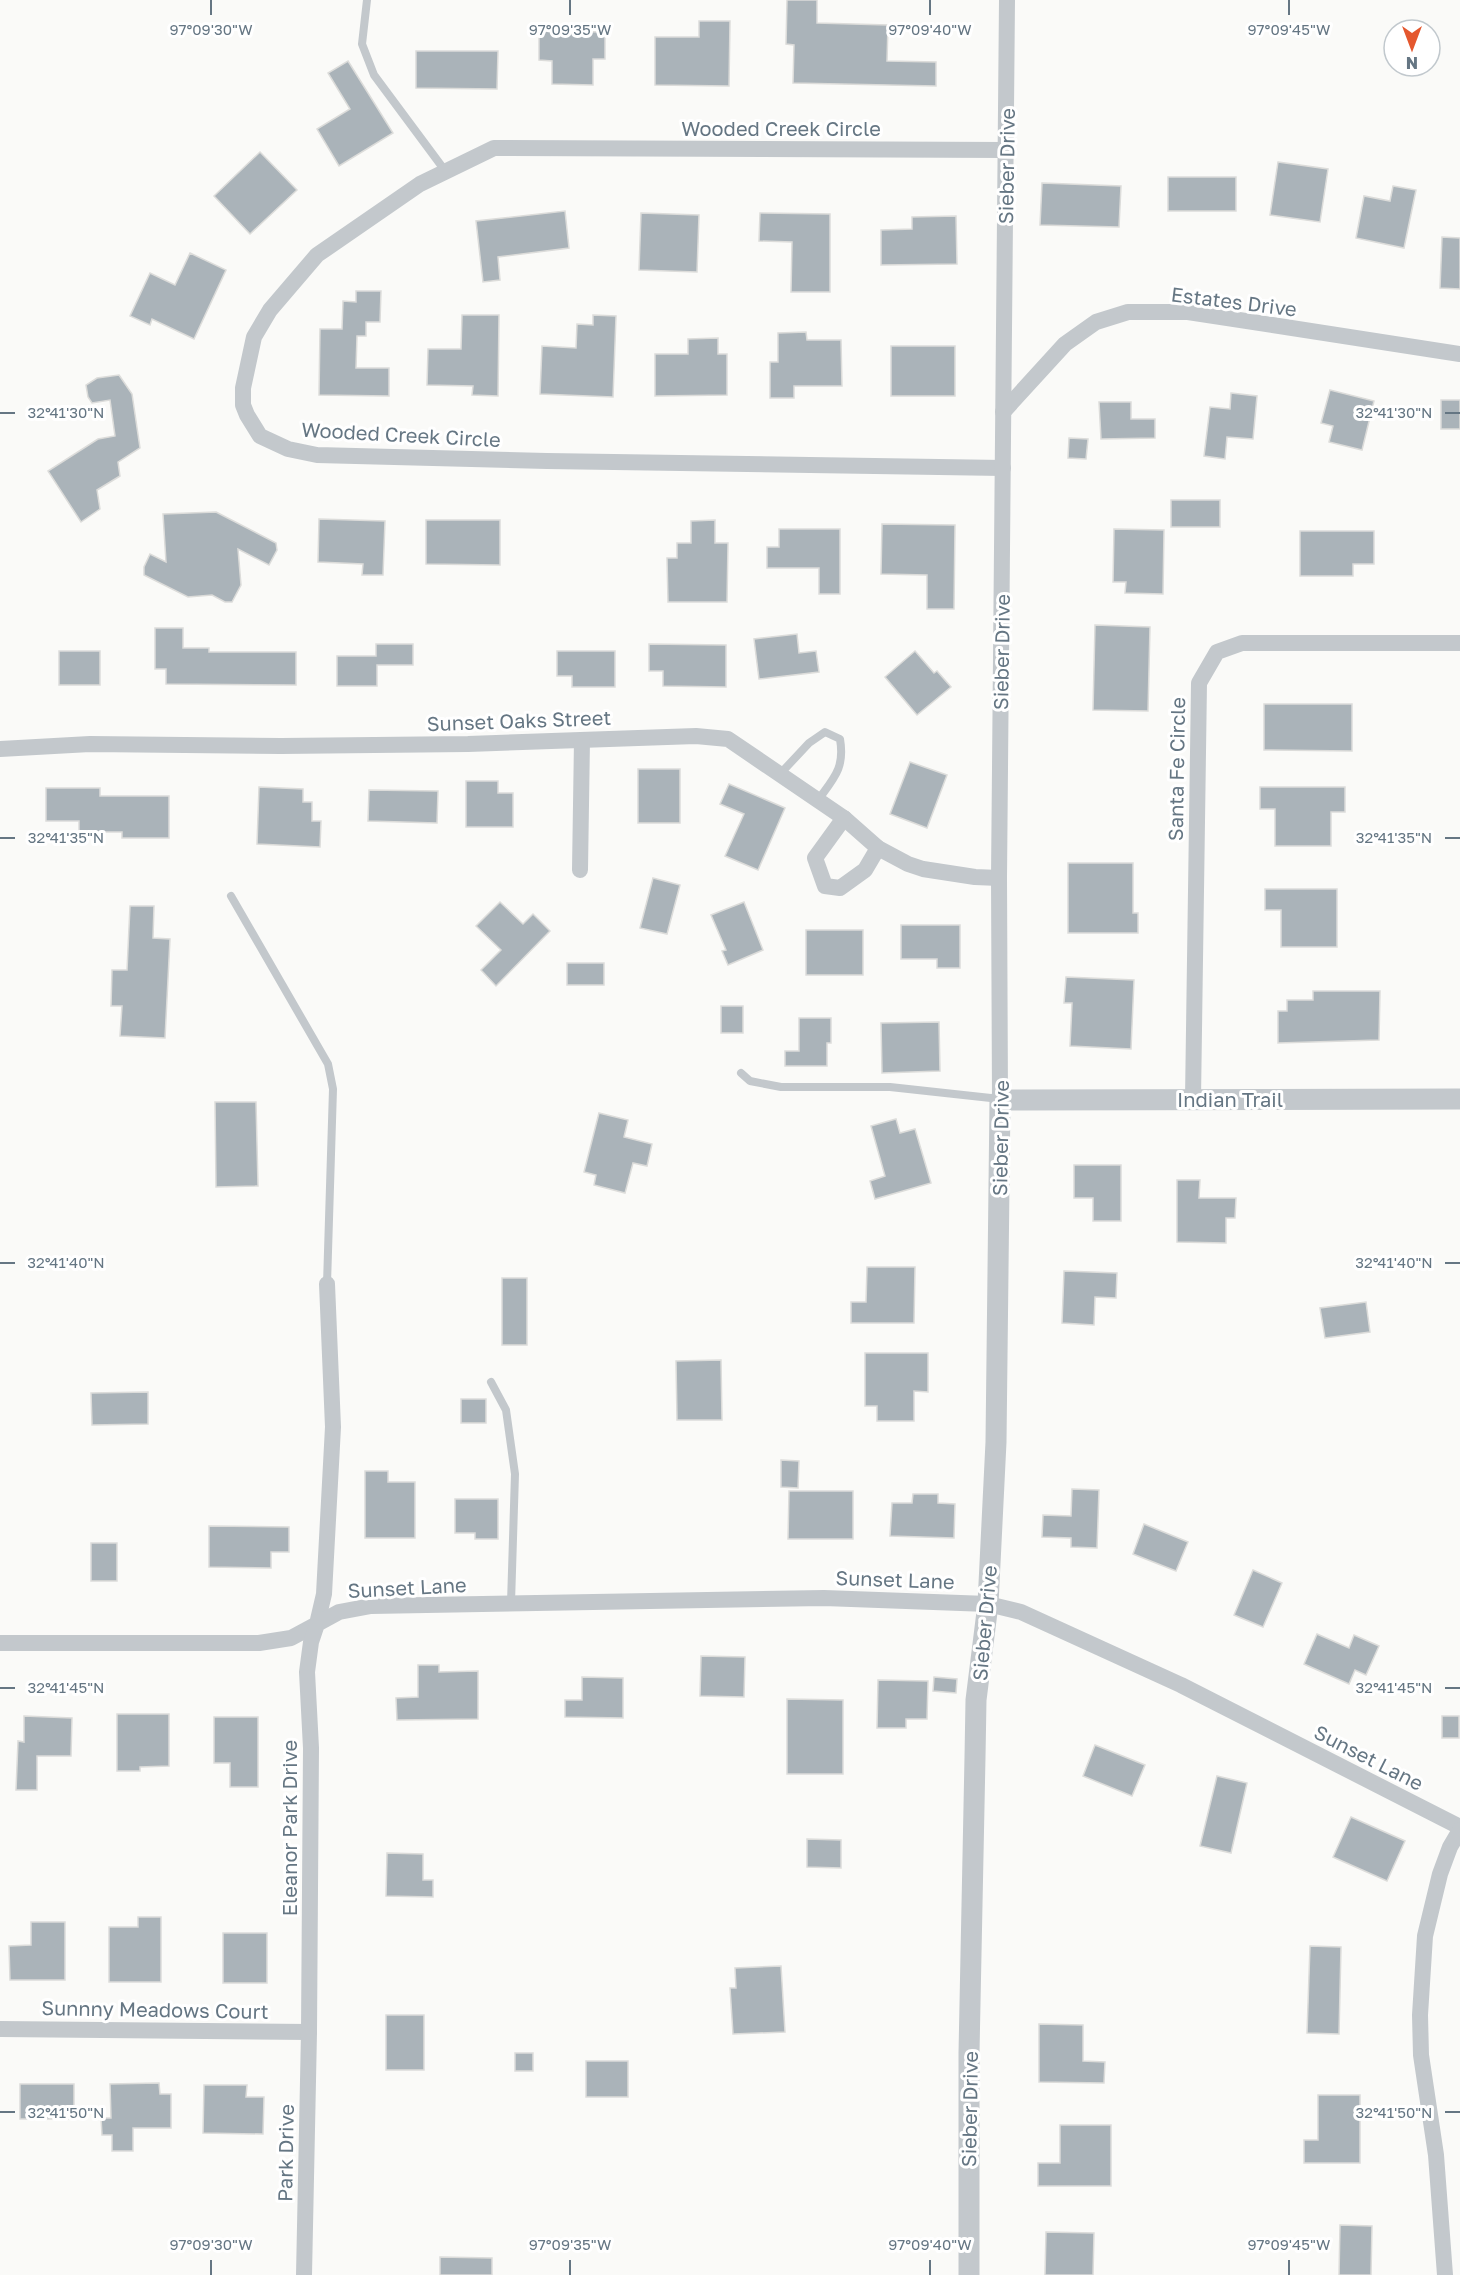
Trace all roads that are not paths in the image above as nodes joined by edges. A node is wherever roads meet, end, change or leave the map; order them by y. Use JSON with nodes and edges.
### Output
{"nodes":[{"id":1,"x":367,"y":0,"type":"edge"},
{"id":2,"x":1007,"y":0,"type":"edge"},
{"id":3,"x":1006,"y":150,"type":"junction"},
{"id":4,"x":446,"y":173,"type":"junction"},
{"id":5,"x":1460,"y":354,"type":"edge"},
{"id":6,"x":1003,"y":412,"type":"junction"},
{"id":7,"x":1003,"y":468,"type":"junction"},
{"id":8,"x":1460,"y":644,"type":"edge"},
{"id":9,"x":582,"y":740,"type":"junction"},
{"id":10,"x":0,"y":749,"type":"edge"},
{"id":11,"x":780,"y":774,"type":"junction"},
{"id":12,"x":818,"y":800,"type":"junction"},
{"id":13,"x":844,"y":818,"type":"junction"},
{"id":14,"x":878,"y":848,"type":"junction"},
{"id":15,"x":580,"y":870,"type":"dead end"},
{"id":16,"x":999,"y":878,"type":"junction"},
{"id":17,"x":231,"y":896,"type":"dead end"},
{"id":18,"x":741,"y":1073,"type":"dead end"},
{"id":19,"x":1193,"y":1099,"type":"junction"},
{"id":20,"x":1460,"y":1099,"type":"edge"},
{"id":21,"x":1000,"y":1100,"type":"junction"},
{"id":22,"x":327,"y":1284,"type":"joint"},
{"id":23,"x":491,"y":1382,"type":"dead end"},
{"id":24,"x":511,"y":1603,"type":"junction"},
{"id":25,"x":988,"y":1604,"type":"junction"},
{"id":26,"x":316,"y":1624,"type":"junction"},
{"id":27,"x":0,"y":1642,"type":"edge"},
{"id":28,"x":1460,"y":1829,"type":"edge"},
{"id":29,"x":0,"y":2029,"type":"edge"},
{"id":30,"x":309,"y":2032,"type":"junction"},
{"id":31,"x":304,"y":2275,"type":"edge"},
{"id":32,"x":969,"y":2275,"type":"edge"},
{"id":33,"x":1445,"y":2275,"type":"edge"}],
"edges":[{"from":1,"to":4,"type":"lane"},
{"from":2,"to":3,"type":"street","name":"Sieber Drive"},
{"from":3,"to":4,"type":"street","name":"Wooded Creek Circle"},
{"from":3,"to":6,"type":"street","name":"Sieber Drive"},
{"from":4,"to":7,"type":"street","name":"Wooded Creek Circle"},
{"from":5,"to":6,"type":"street","name":"Estates Drive"},
{"from":6,"to":7,"type":"street","name":"Sieber Drive"},
{"from":7,"to":16,"type":"street","name":"Sieber Drive"},
{"from":8,"to":19,"type":"street","name":"Santa Fe Circle"},
{"from":9,"to":10,"type":"street","name":"Sunset Oaks Street"},
{"from":9,"to":11,"type":"street","name":"Sunset Oaks Street"},
{"from":9,"to":15,"type":"street"},
{"from":11,"to":12,"type":"street","name":"Sunset Oaks Street"},
{"from":11,"to":12,"type":"lane"},
{"from":12,"to":13,"type":"street","name":"Sunset Oaks Street"},
{"from":13,"to":14,"type":"street","name":"Sunset Oaks Street"},
{"from":13,"to":14,"type":"street"},
{"from":14,"to":16,"type":"street","name":"Sunset Oaks Street"},
{"from":16,"to":21,"type":"street","name":"Sieber Drive"},
{"from":17,"to":22,"type":"lane"},
{"from":18,"to":21,"type":"lane"},
{"from":19,"to":20,"type":"street","name":"Indian Trail"},
{"from":19,"to":21,"type":"street","name":"Indian Trail"},
{"from":21,"to":25,"type":"street","name":"Sieber Drive"},
{"from":22,"to":26,"type":"street","name":"Sunset Lane"},
{"from":23,"to":24,"type":"lane"},
{"from":24,"to":25,"type":"street","name":"Sunset Lane"},
{"from":24,"to":26,"type":"street","name":"Sunset Lane"},
{"from":25,"to":28,"type":"street","name":"Sunset Lane"},
{"from":25,"to":32,"type":"street","name":"Sieber Drive"},
{"from":26,"to":27,"type":"street","name":"Sunset Lane"},
{"from":26,"to":30,"type":"street","name":"Eleanor Park Drive"},
{"from":28,"to":33,"type":"street"},
{"from":29,"to":30,"type":"street","name":"Sunnny Meadows Court"},
{"from":30,"to":31,"type":"street","name":"Park Drive"}]}
